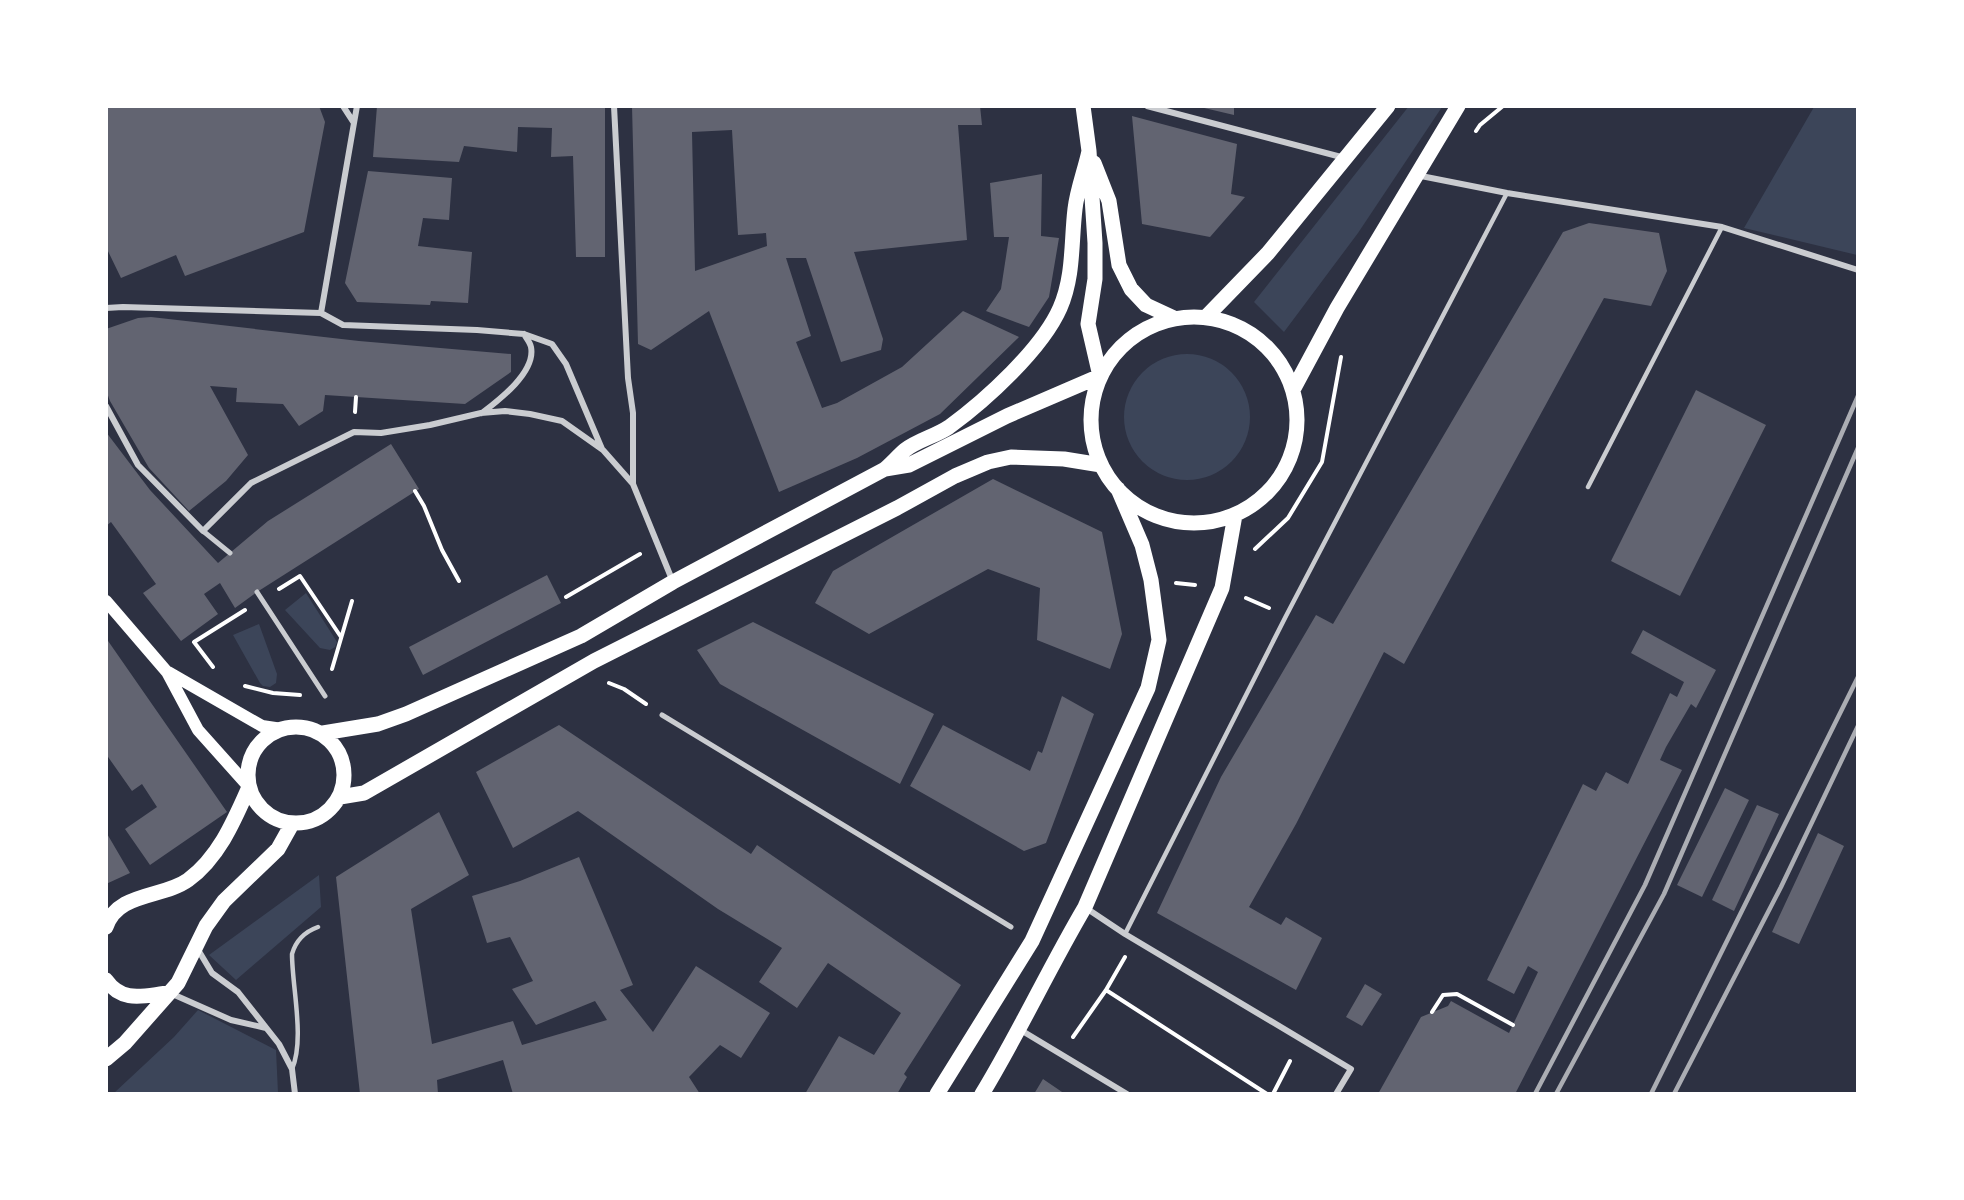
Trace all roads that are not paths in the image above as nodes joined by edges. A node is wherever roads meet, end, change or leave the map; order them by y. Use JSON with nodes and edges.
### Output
{"nodes":[{"id":1,"x":343,"y":106,"type":"edge"},
{"id":2,"x":357,"y":106,"type":"edge"},
{"id":3,"x":614,"y":106,"type":"edge"},
{"id":4,"x":1083,"y":106,"type":"edge"},
{"id":5,"x":1147,"y":106,"type":"edge"},
{"id":6,"x":1388,"y":106,"type":"edge"},
{"id":7,"x":1458,"y":106,"type":"edge"},
{"id":8,"x":354,"y":123,"type":"junction"},
{"id":9,"x":1089,"y":151,"type":"junction"},
{"id":10,"x":1346,"y":158,"type":"junction"},
{"id":11,"x":1416,"y":175,"type":"junction"},
{"id":12,"x":1507,"y":193,"type":"junction"},
{"id":13,"x":1722,"y":227,"type":"junction"},
{"id":14,"x":1857,"y":270,"type":"edge"},
{"id":15,"x":106,"y":308,"type":"edge"},
{"id":16,"x":321,"y":313,"type":"junction"},
{"id":17,"x":1206,"y":317,"type":"junction"},
{"id":18,"x":1174,"y":318,"type":"junction"},
{"id":19,"x":524,"y":334,"type":"junction"},
{"id":20,"x":1100,"y":376,"type":"junction"},
{"id":21,"x":1293,"y":390,"type":"junction"},
{"id":22,"x":106,"y":406,"type":"edge"},
{"id":23,"x":481,"y":413,"type":"junction"},
{"id":24,"x":603,"y":450,"type":"junction"},
{"id":25,"x":1101,"y":465,"type":"junction"},
{"id":26,"x":885,"y":469,"type":"junction"},
{"id":27,"x":633,"y":484,"type":"junction"},
{"id":28,"x":1588,"y":487,"type":"dead end"},
{"id":29,"x":1118,"y":489,"type":"junction"},
{"id":30,"x":1235,"y":515,"type":"junction"},
{"id":31,"x":202,"y":531,"type":"junction"},
{"id":32,"x":230,"y":554,"type":"dead end"},
{"id":33,"x":673,"y":582,"type":"junction"},
{"id":34,"x":256,"y":592,"type":"dead end"},
{"id":35,"x":106,"y":601,"type":"edge"},
{"id":36,"x":167,"y":672,"type":"junction"},
{"id":37,"x":325,"y":696,"type":"road end"},
{"id":38,"x":662,"y":715,"type":"road end"},
{"id":39,"x":282,"y":729,"type":"junction"},
{"id":40,"x":323,"y":733,"type":"junction"},
{"id":41,"x":249,"y":787,"type":"junction"},
{"id":42,"x":340,"y":797,"type":"junction"},
{"id":43,"x":292,"y":824,"type":"junction"},
{"id":44,"x":1085,"y":907,"type":"junction"},
{"id":45,"x":108,"y":920,"type":"edge"},
{"id":46,"x":318,"y":927,"type":"dead end"},
{"id":47,"x":1011,"y":927,"type":"dead end"},
{"id":48,"x":1125,"y":934,"type":"junction"},
{"id":49,"x":197,"y":947,"type":"junction"},
{"id":50,"x":106,"y":980,"type":"edge"},
{"id":51,"x":169,"y":993,"type":"junction"},
{"id":52,"x":266,"y":1028,"type":"junction"},
{"id":53,"x":1018,"y":1029,"type":"junction"},
{"id":54,"x":106,"y":1059,"type":"edge"},
{"id":55,"x":292,"y":1069,"type":"junction"},
{"id":56,"x":295,"y":1094,"type":"edge"},
{"id":57,"x":938,"y":1094,"type":"edge"},
{"id":58,"x":982,"y":1094,"type":"edge"},
{"id":59,"x":1127,"y":1094,"type":"edge"},
{"id":60,"x":1336,"y":1094,"type":"edge"}],
"edges":[{"from":1,"to":8,"type":"street"},
{"from":2,"to":8,"type":"street"},
{"from":3,"to":27,"type":"street"},
{"from":4,"to":9,"type":"main road"},
{"from":5,"to":10,"type":"street"},
{"from":6,"to":10,"type":"main road"},
{"from":7,"to":11,"type":"main road"},
{"from":8,"to":16,"type":"street"},
{"from":9,"to":18,"type":"main road"},
{"from":9,"to":20,"type":"main road"},
{"from":9,"to":26,"type":"main road"},
{"from":10,"to":17,"type":"main road"},
{"from":11,"to":12,"type":"street"},
{"from":11,"to":21,"type":"main road"},
{"from":12,"to":13,"type":"street"},
{"from":12,"to":48,"type":"lane"},
{"from":13,"to":14,"type":"street"},
{"from":13,"to":28,"type":"lane"},
{"from":15,"to":16,"type":"street"},
{"from":16,"to":19,"type":"street"},
{"from":17,"to":18,"type":"main road"},
{"from":17,"to":21,"type":"main road"},
{"from":18,"to":20,"type":"main road"},
{"from":19,"to":23,"type":"street"},
{"from":19,"to":24,"type":"street"},
{"from":20,"to":25,"type":"main road"},
{"from":20,"to":26,"type":"main road"},
{"from":21,"to":30,"type":"main road"},
{"from":22,"to":31,"type":"street"},
{"from":23,"to":24,"type":"street"},
{"from":23,"to":31,"type":"street"},
{"from":24,"to":27,"type":"street"},
{"from":25,"to":29,"type":"main road"},
{"from":25,"to":42,"type":"main road"},
{"from":26,"to":33,"type":"main road"},
{"from":27,"to":33,"type":"street"},
{"from":29,"to":30,"type":"main road"},
{"from":29,"to":57,"type":"main road"},
{"from":30,"to":44,"type":"main road"},
{"from":31,"to":32,"type":"street"},
{"from":33,"to":40,"type":"main road"},
{"from":34,"to":37,"type":"street"},
{"from":35,"to":36,"type":"main road"},
{"from":36,"to":39,"type":"main road"},
{"from":36,"to":41,"type":"main road"},
{"from":38,"to":47,"type":"street"},
{"from":39,"to":40,"type":"main road"},
{"from":39,"to":41,"type":"main road"},
{"from":40,"to":42,"type":"main road"},
{"from":41,"to":43,"type":"main road"},
{"from":41,"to":45,"type":"main road"},
{"from":42,"to":43,"type":"main road"},
{"from":43,"to":49,"type":"main road"},
{"from":44,"to":48,"type":"street"},
{"from":44,"to":53,"type":"main road"},
{"from":46,"to":55,"type":"lane"},
{"from":48,"to":60,"type":"street"},
{"from":49,"to":51,"type":"main road"},
{"from":49,"to":52,"type":"street"},
{"from":50,"to":51,"type":"main road"},
{"from":51,"to":52,"type":"street"},
{"from":51,"to":54,"type":"main road"},
{"from":52,"to":55,"type":"street"},
{"from":53,"to":58,"type":"main road"},
{"from":53,"to":59,"type":"street"},
{"from":55,"to":56,"type":"street"}]}
